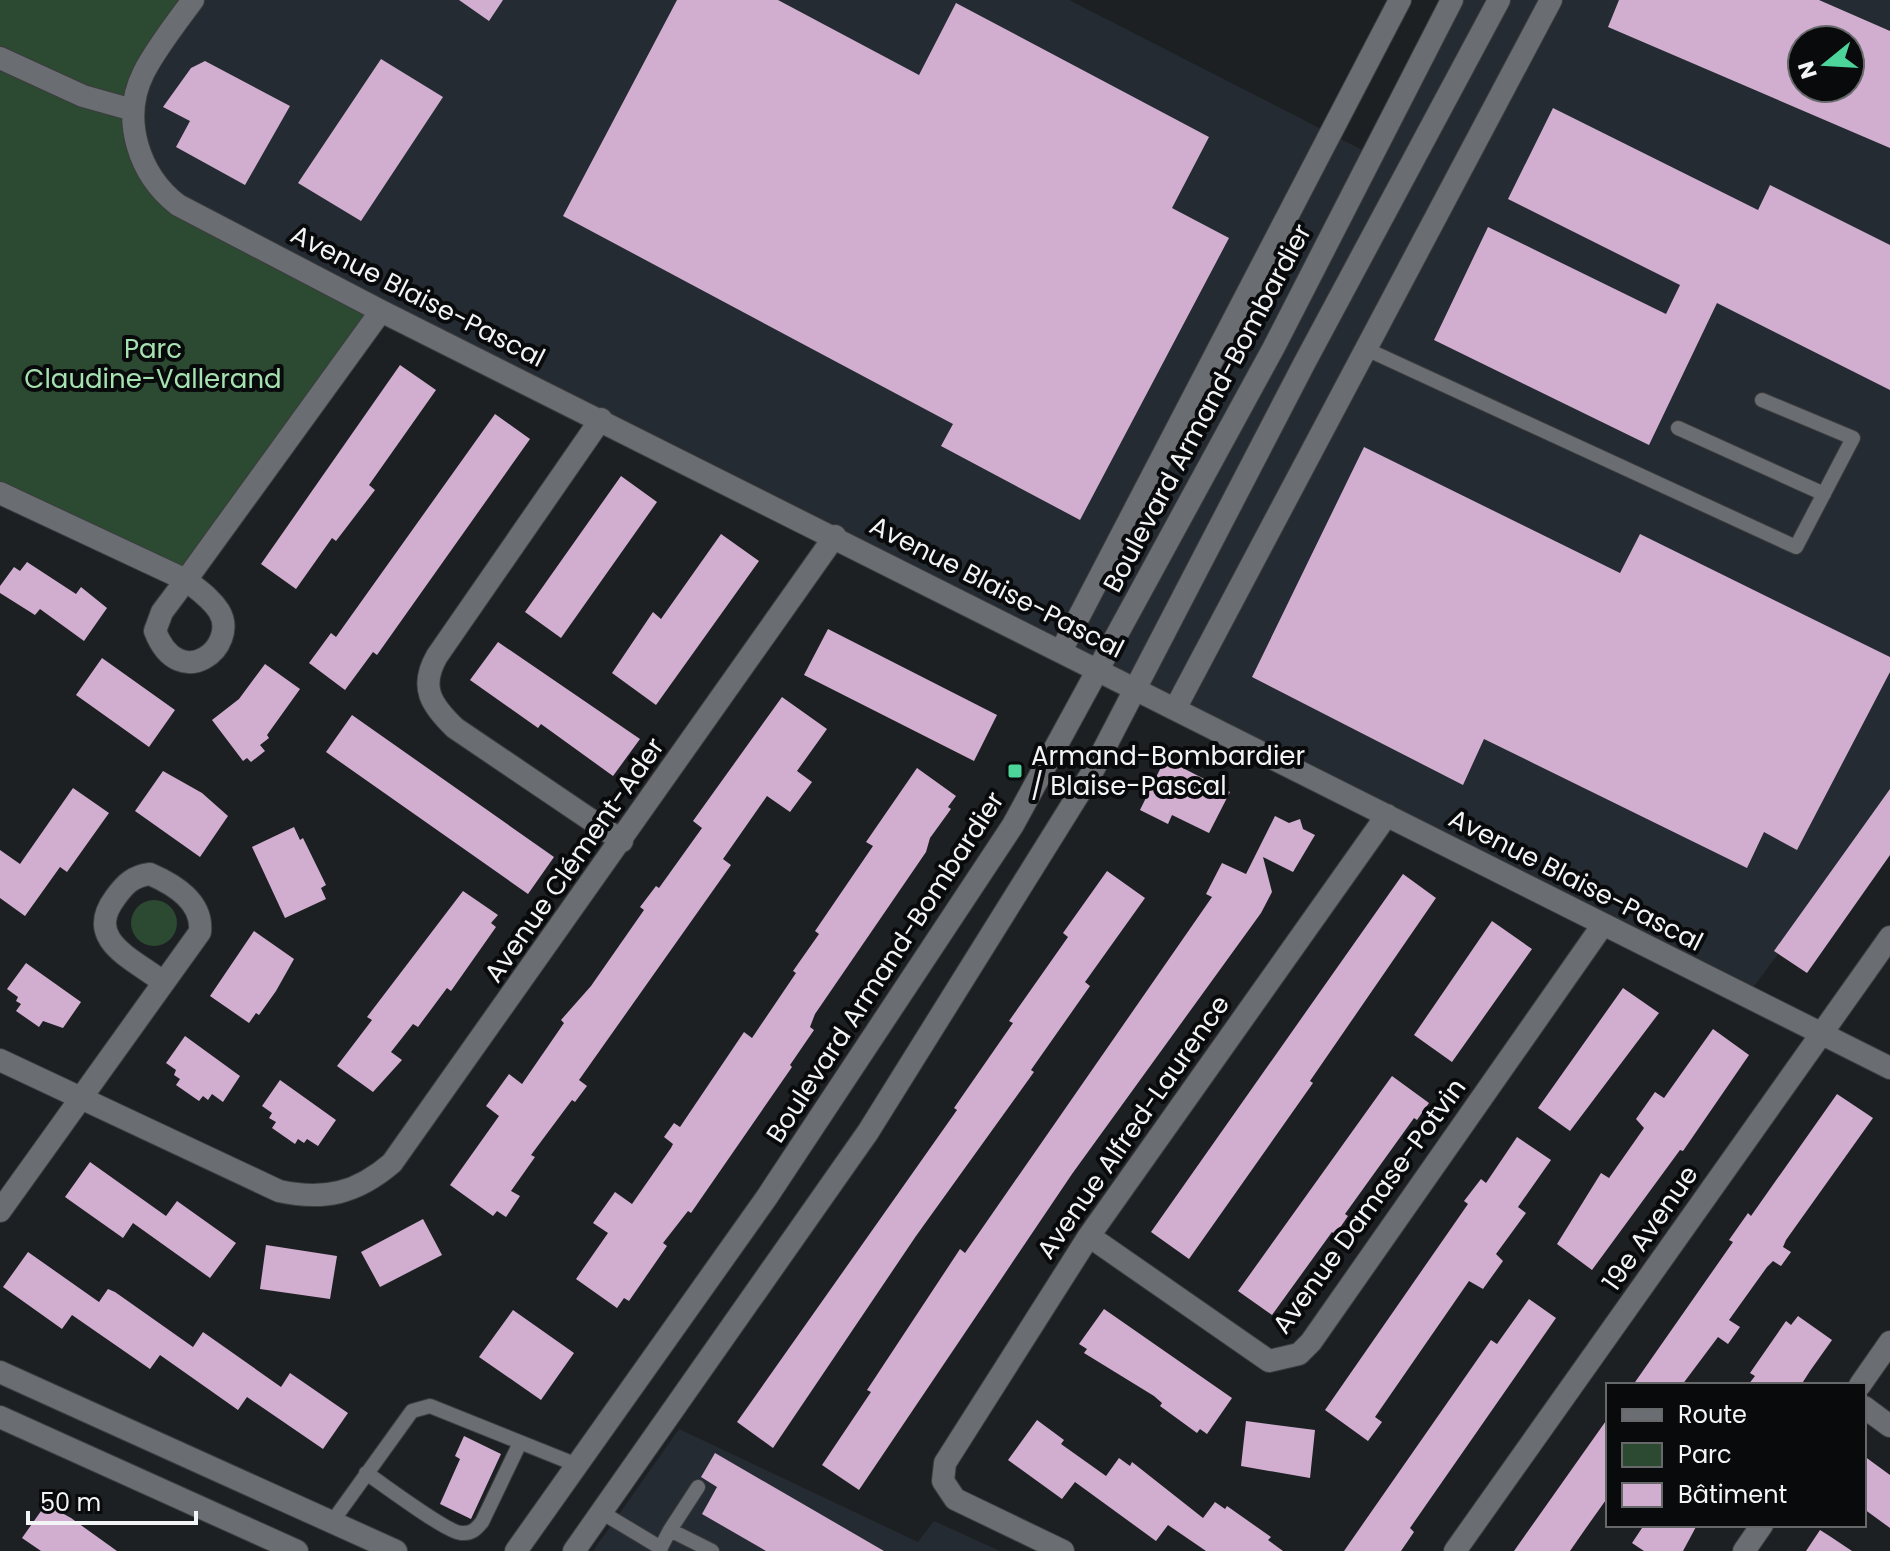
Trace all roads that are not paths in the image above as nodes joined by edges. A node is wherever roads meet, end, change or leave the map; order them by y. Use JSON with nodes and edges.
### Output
{"nodes":[{"id":1,"x":193,"y":0,"type":"edge"},
{"id":2,"x":1400,"y":0,"type":"edge"},
{"id":3,"x":1452,"y":0,"type":"edge"},
{"id":4,"x":1499,"y":0,"type":"edge"},
{"id":5,"x":1551,"y":0,"type":"edge"},
{"id":6,"x":0,"y":58,"type":"edge"},
{"id":7,"x":133,"y":110,"type":"junction"},
{"id":8,"x":381,"y":311,"type":"junction"},
{"id":9,"x":1366,"y":349,"type":"junction"},
{"id":10,"x":1762,"y":400,"type":"dead end"},
{"id":11,"x":601,"y":419,"type":"junction"},
{"id":12,"x":1678,"y":428,"type":"dead end"},
{"id":13,"x":0,"y":493,"type":"edge"},
{"id":14,"x":1824,"y":494,"type":"junction"},
{"id":15,"x":835,"y":536,"type":"junction"},
{"id":16,"x":1061,"y":651,"type":"junction"},
{"id":17,"x":1096,"y":669,"type":"junction"},
{"id":18,"x":1136,"y":689,"type":"junction"},
{"id":19,"x":1175,"y":709,"type":"junction"},
{"id":20,"x":1387,"y":815,"type":"junction"},
{"id":21,"x":622,"y":841,"type":"junction"},
{"id":22,"x":1602,"y":926,"type":"junction"},
{"id":23,"x":1890,"y":937,"type":"edge"},
{"id":24,"x":163,"y":982,"type":"junction"},
{"id":25,"x":1823,"y":1032,"type":"junction"},
{"id":26,"x":0,"y":1060,"type":"edge"},
{"id":27,"x":1890,"y":1068,"type":"edge"},
{"id":28,"x":80,"y":1097,"type":"junction"},
{"id":29,"x":0,"y":1211,"type":"edge"},
{"id":30,"x":1089,"y":1236,"type":"junction"},
{"id":31,"x":1890,"y":1342,"type":"edge"},
{"id":32,"x":0,"y":1372,"type":"edge"},
{"id":33,"x":1861,"y":1383,"type":"edge"},
{"id":34,"x":1866,"y":1408,"type":"edge"},
{"id":35,"x":0,"y":1417,"type":"edge"},
{"id":36,"x":1890,"y":1426,"type":"edge"},
{"id":37,"x":519,"y":1445,"type":"junction"},
{"id":38,"x":577,"y":1465,"type":"junction"},
{"id":39,"x":366,"y":1473,"type":"junction"},
{"id":40,"x":698,"y":1487,"type":"dead end"},
{"id":41,"x":601,"y":1512,"type":"junction"},
{"id":42,"x":332,"y":1522,"type":"junction"},
{"id":43,"x":1761,"y":1527,"type":"edge"},
{"id":44,"x":670,"y":1530,"type":"junction"},
{"id":45,"x":660,"y":1549,"type":"edge"},
{"id":46,"x":297,"y":1551,"type":"edge"},
{"id":47,"x":396,"y":1551,"type":"edge"},
{"id":48,"x":516,"y":1551,"type":"edge"},
{"id":49,"x":574,"y":1551,"type":"edge"},
{"id":50,"x":712,"y":1551,"type":"edge"},
{"id":51,"x":1063,"y":1551,"type":"edge"},
{"id":52,"x":1455,"y":1551,"type":"edge"},
{"id":53,"x":1744,"y":1551,"type":"edge"}],
"edges":[{"from":1,"to":7,"type":"street"},
{"from":2,"to":16,"type":"street","name":"Boulevard Armand-Bombardier"},
{"from":3,"to":17,"type":"street","name":"Boulevard Armand-Bombardier"},
{"from":4,"to":18,"type":"street"},
{"from":5,"to":9,"type":"street"},
{"from":6,"to":7,"type":"street"},
{"from":7,"to":8,"type":"street","name":"Avenue Blaise-Pascal"},
{"from":8,"to":11,"type":"street","name":"Avenue Blaise-Pascal"},
{"from":8,"to":13,"type":"street"},
{"from":9,"to":14,"type":"lane"},
{"from":9,"to":19,"type":"street"},
{"from":10,"to":14,"type":"lane"},
{"from":11,"to":15,"type":"street","name":"Avenue Blaise-Pascal"},
{"from":11,"to":21,"type":"street"},
{"from":12,"to":14,"type":"lane"},
{"from":15,"to":16,"type":"street","name":"Avenue Blaise-Pascal"},
{"from":15,"to":21,"type":"street","name":"Avenue Clément-Ader"},
{"from":16,"to":17,"type":"street","name":"Avenue Blaise-Pascal"},
{"from":17,"to":18,"type":"street","name":"Avenue Blaise-Pascal"},
{"from":17,"to":38,"type":"street","name":"Boulevard Armand-Bombardier"},
{"from":18,"to":19,"type":"street","name":"Avenue Blaise-Pascal"},
{"from":18,"to":41,"type":"street"},
{"from":19,"to":20,"type":"street","name":"Avenue Blaise-Pascal"},
{"from":20,"to":22,"type":"street","name":"Avenue Blaise-Pascal"},
{"from":20,"to":30,"type":"street","name":"Avenue Alfred-Laurence"},
{"from":21,"to":28,"type":"street","name":"Avenue Clément-Ader"},
{"from":22,"to":25,"type":"street","name":"Avenue Blaise-Pascal"},
{"from":22,"to":30,"type":"street","name":"Avenue Damase-Potvin"},
{"from":23,"to":25,"type":"street","name":"19e Avenue"},
{"from":24,"to":24,"type":"street"},
{"from":24,"to":28,"type":"street"},
{"from":25,"to":27,"type":"street","name":"Avenue Blaise-Pascal"},
{"from":25,"to":52,"type":"street","name":"19e Avenue"},
{"from":26,"to":28,"type":"street"},
{"from":28,"to":29,"type":"street"},
{"from":30,"to":51,"type":"street","name":"Avenue Alfred-Laurence"},
{"from":31,"to":33,"type":"street"},
{"from":32,"to":42,"type":"street"},
{"from":34,"to":36,"type":"street"},
{"from":35,"to":46,"type":"street"},
{"from":37,"to":38,"type":"lane"},
{"from":37,"to":39,"type":"lane"},
{"from":37,"to":39,"type":"lane"},
{"from":38,"to":48,"type":"street","name":"Boulevard Armand-Bombardier"},
{"from":39,"to":42,"type":"lane"},
{"from":40,"to":44,"type":"lane"},
{"from":41,"to":45,"type":"lane"},
{"from":41,"to":49,"type":"street"},
{"from":42,"to":47,"type":"street"},
{"from":43,"to":53,"type":"street"},
{"from":44,"to":45,"type":"lane"},
{"from":44,"to":50,"type":"lane"}]}
